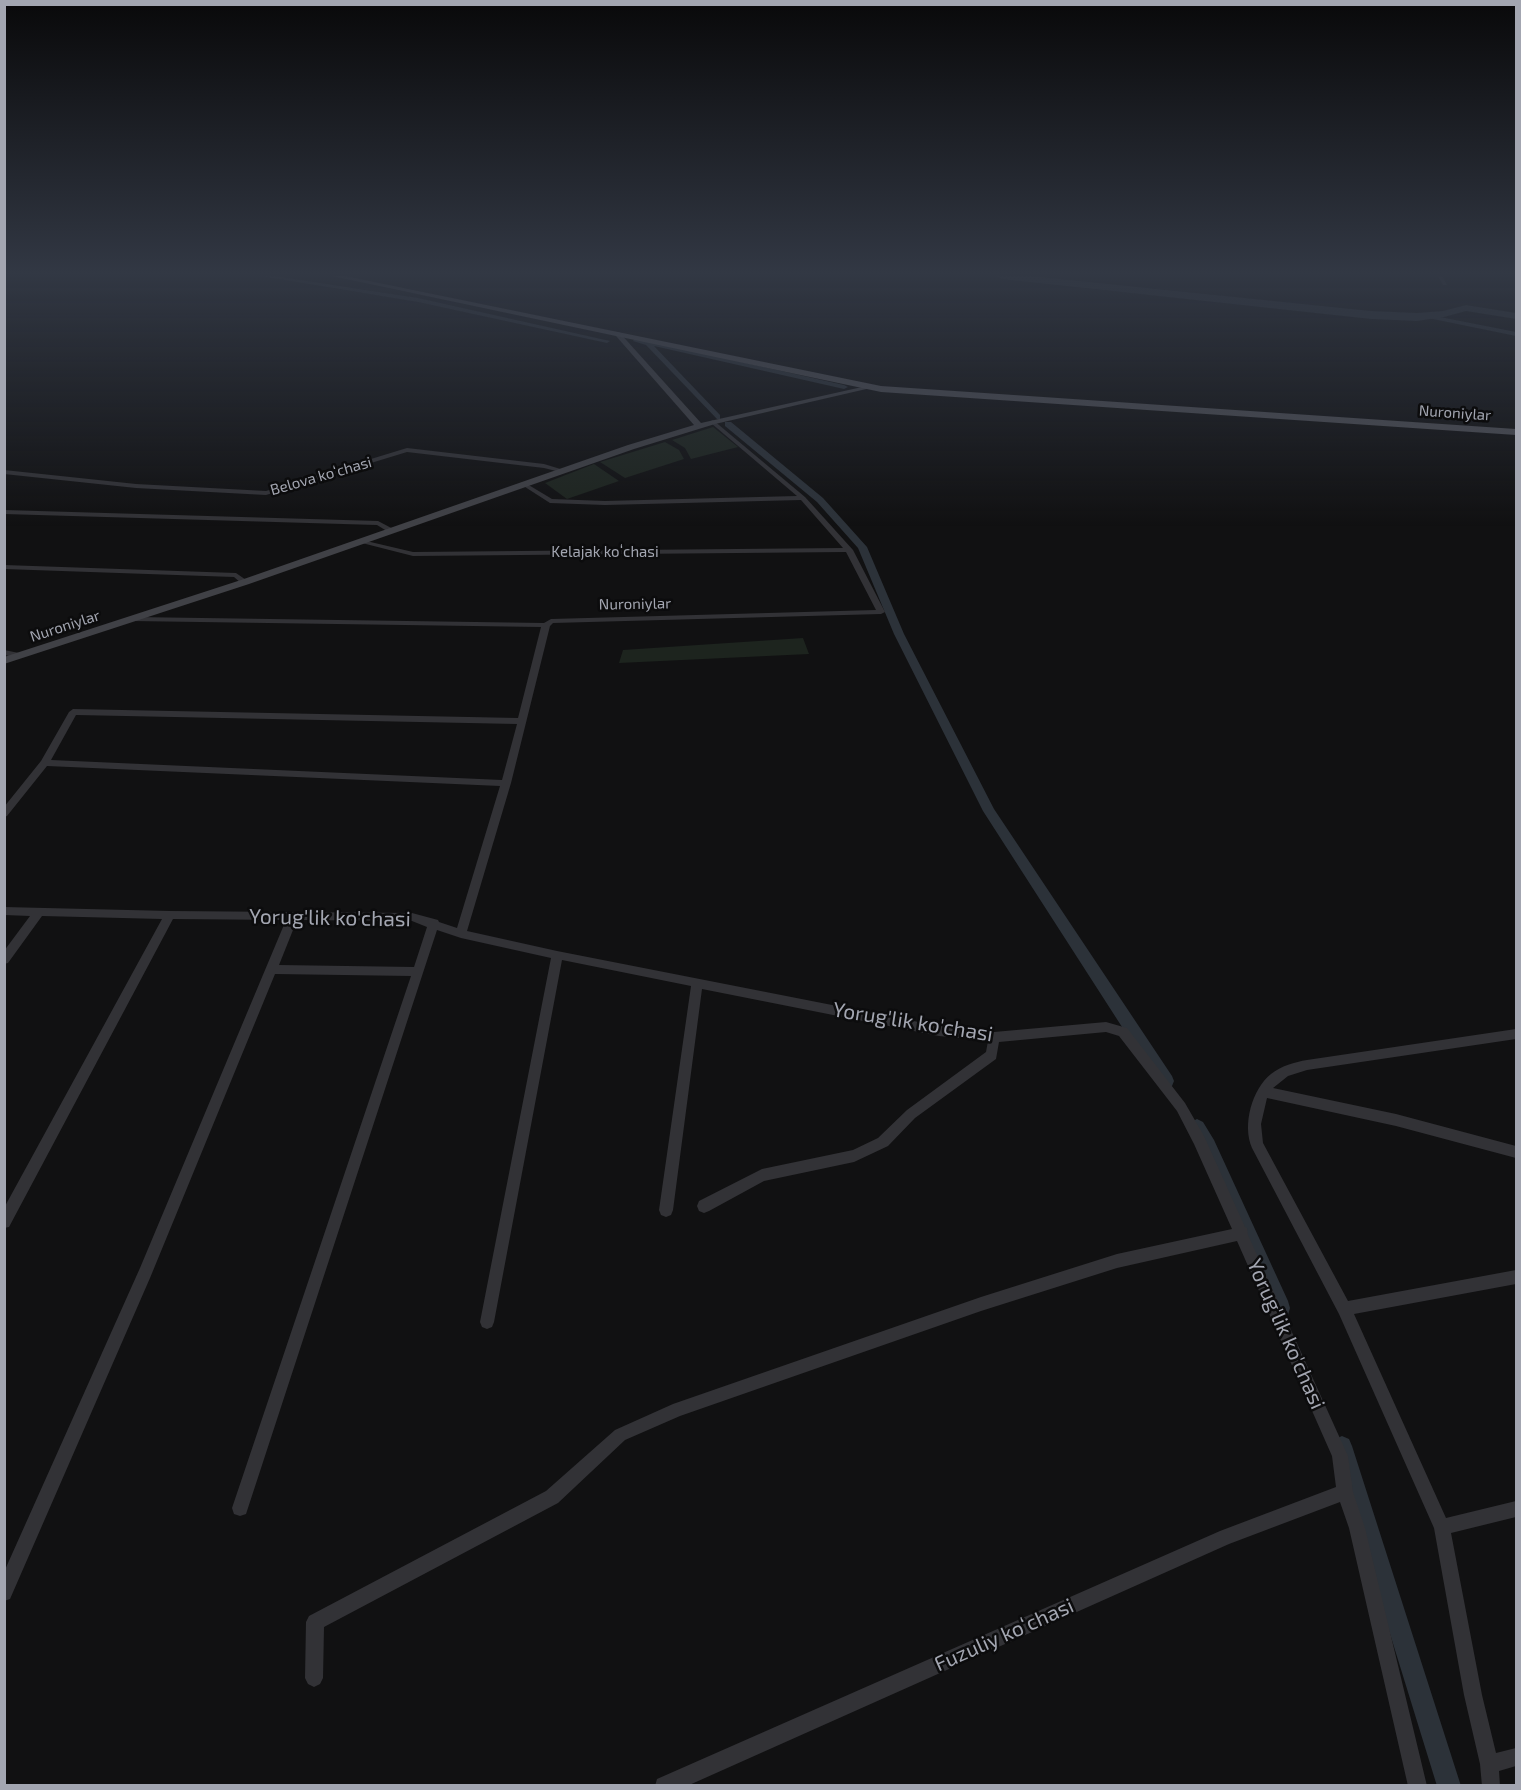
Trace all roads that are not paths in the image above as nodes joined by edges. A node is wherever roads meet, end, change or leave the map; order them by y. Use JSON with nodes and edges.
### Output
{"nodes":[{"id":1,"x":641,"y":360,"type":"edge"},
{"id":2,"x":740,"y":360,"type":"edge"},
{"id":3,"x":871,"y":387,"type":"junction"},
{"id":4,"x":713,"y":422,"type":"junction"},
{"id":5,"x":699,"y":426,"type":"junction"},
{"id":6,"x":1516,"y":432,"type":"edge"},
{"id":7,"x":564,"y":471,"type":"junction"},
{"id":8,"x":4,"y":472,"type":"edge"},
{"id":9,"x":525,"y":485,"type":"junction"},
{"id":10,"x":803,"y":498,"type":"junction"},
{"id":11,"x":4,"y":512,"type":"edge"},
{"id":12,"x":393,"y":531,"type":"junction"},
{"id":13,"x":362,"y":542,"type":"junction"},
{"id":14,"x":849,"y":550,"type":"junction"},
{"id":15,"x":4,"y":567,"type":"edge"},
{"id":16,"x":245,"y":582,"type":"junction"},
{"id":17,"x":134,"y":619,"type":"junction"},
{"id":18,"x":546,"y":625,"type":"junction"},
{"id":19,"x":4,"y":652,"type":"edge"},
{"id":20,"x":21,"y":656,"type":"junction"},
{"id":21,"x":4,"y":661,"type":"edge"},
{"id":22,"x":522,"y":721,"type":"junction"},
{"id":23,"x":45,"y":763,"type":"junction"},
{"id":24,"x":506,"y":783,"type":"junction"},
{"id":25,"x":4,"y":814,"type":"edge"},
{"id":26,"x":4,"y":911,"type":"edge"},
{"id":27,"x":39,"y":912,"type":"junction"},
{"id":28,"x":170,"y":915,"type":"junction"},
{"id":29,"x":294,"y":915,"type":"junction"},
{"id":30,"x":434,"y":923,"type":"junction"},
{"id":31,"x":461,"y":934,"type":"junction"},
{"id":32,"x":558,"y":955,"type":"junction"},
{"id":33,"x":4,"y":960,"type":"edge"},
{"id":34,"x":272,"y":969,"type":"junction"},
{"id":35,"x":417,"y":972,"type":"junction"},
{"id":36,"x":697,"y":984,"type":"junction"},
{"id":37,"x":1516,"y":1034,"type":"edge"},
{"id":38,"x":994,"y":1037,"type":"junction"},
{"id":39,"x":1264,"y":1092,"type":"junction"},
{"id":40,"x":1516,"y":1152,"type":"edge"},
{"id":41,"x":704,"y":1206,"type":"dead end"},
{"id":42,"x":666,"y":1210,"type":"dead end"},
{"id":43,"x":4,"y":1222,"type":"edge"},
{"id":44,"x":1242,"y":1233,"type":"junction"},
{"id":45,"x":1516,"y":1277,"type":"edge"},
{"id":46,"x":1344,"y":1309,"type":"junction"},
{"id":47,"x":487,"y":1322,"type":"dead end"},
{"id":48,"x":1345,"y":1492,"type":"junction"},
{"id":49,"x":240,"y":1508,"type":"dead end"},
{"id":50,"x":1516,"y":1509,"type":"edge"},
{"id":51,"x":1442,"y":1527,"type":"junction"},
{"id":52,"x":4,"y":1593,"type":"edge"},
{"id":53,"x":314,"y":1678,"type":"dead end"},
{"id":54,"x":1516,"y":1757,"type":"edge"},
{"id":55,"x":1489,"y":1764,"type":"junction"},
{"id":56,"x":664,"y":1785,"type":"edge"},
{"id":57,"x":1418,"y":1785,"type":"edge"},
{"id":58,"x":1491,"y":1785,"type":"edge"}],
"edges":[{"from":1,"to":5,"type":"main road"},
{"from":2,"to":3,"type":"main road"},
{"from":3,"to":4,"type":"main road","name":"Nuroniylar"},
{"from":3,"to":6,"type":"main road","name":"Nuroniylar"},
{"from":4,"to":5,"type":"main road","name":"Nuroniylar"},
{"from":4,"to":10,"type":"street","name":"Nuroniylar"},
{"from":5,"to":7,"type":"main road","name":"Nuroniylar"},
{"from":7,"to":8,"type":"street","name":"Belova koʻchasi"},
{"from":7,"to":9,"type":"main road","name":"Nuroniylar"},
{"from":9,"to":10,"type":"street"},
{"from":9,"to":12,"type":"main road","name":"Nuroniylar"},
{"from":10,"to":14,"type":"street","name":"Nuroniylar"},
{"from":11,"to":12,"type":"street"},
{"from":12,"to":13,"type":"main road","name":"Nuroniylar"},
{"from":13,"to":14,"type":"street","name":"Kelajak koʻchasi"},
{"from":13,"to":16,"type":"main road","name":"Nuroniylar"},
{"from":14,"to":18,"type":"street","name":"Nuroniylar"},
{"from":15,"to":16,"type":"street"},
{"from":16,"to":17,"type":"main road","name":"Nuroniylar"},
{"from":17,"to":18,"type":"street","name":"Nuroniylar"},
{"from":17,"to":20,"type":"main road","name":"Nuroniylar"},
{"from":18,"to":22,"type":"street"},
{"from":19,"to":20,"type":"street"},
{"from":20,"to":21,"type":"main road","name":"Nuroniylar"},
{"from":22,"to":23,"type":"street"},
{"from":22,"to":24,"type":"street"},
{"from":23,"to":24,"type":"street"},
{"from":23,"to":25,"type":"street"},
{"from":24,"to":31,"type":"street"},
{"from":26,"to":27,"type":"street","name":"Yorug'lik ko'chasi"},
{"from":27,"to":28,"type":"street","name":"Yorug'lik ko'chasi"},
{"from":27,"to":33,"type":"street"},
{"from":28,"to":29,"type":"street","name":"Yorug'lik ko'chasi"},
{"from":28,"to":43,"type":"street"},
{"from":29,"to":30,"type":"street","name":"Yorug'lik ko'chasi"},
{"from":29,"to":34,"type":"street"},
{"from":30,"to":31,"type":"street","name":"Yorug'lik ko'chasi"},
{"from":30,"to":35,"type":"street"},
{"from":31,"to":32,"type":"street","name":"Yorug'lik ko'chasi"},
{"from":32,"to":36,"type":"street","name":"Yorug'lik ko'chasi"},
{"from":32,"to":47,"type":"street"},
{"from":34,"to":35,"type":"street"},
{"from":34,"to":52,"type":"street"},
{"from":35,"to":49,"type":"street"},
{"from":36,"to":38,"type":"street","name":"Yorug'lik ko'chasi"},
{"from":36,"to":42,"type":"street"},
{"from":37,"to":39,"type":"street"},
{"from":38,"to":41,"type":"street"},
{"from":38,"to":44,"type":"street","name":"Yorug'lik ko'chasi"},
{"from":39,"to":40,"type":"street"},
{"from":39,"to":46,"type":"street"},
{"from":44,"to":48,"type":"street","name":"Yorug'lik ko'chasi"},
{"from":44,"to":53,"type":"street"},
{"from":45,"to":46,"type":"street"},
{"from":46,"to":51,"type":"street"},
{"from":48,"to":56,"type":"street","name":"Fuzuliy koʻchasi"},
{"from":48,"to":57,"type":"street","name":"Yorug'lik ko'chasi"},
{"from":50,"to":51,"type":"street"},
{"from":51,"to":55,"type":"street"},
{"from":54,"to":55,"type":"street"},
{"from":55,"to":58,"type":"street"}]}
